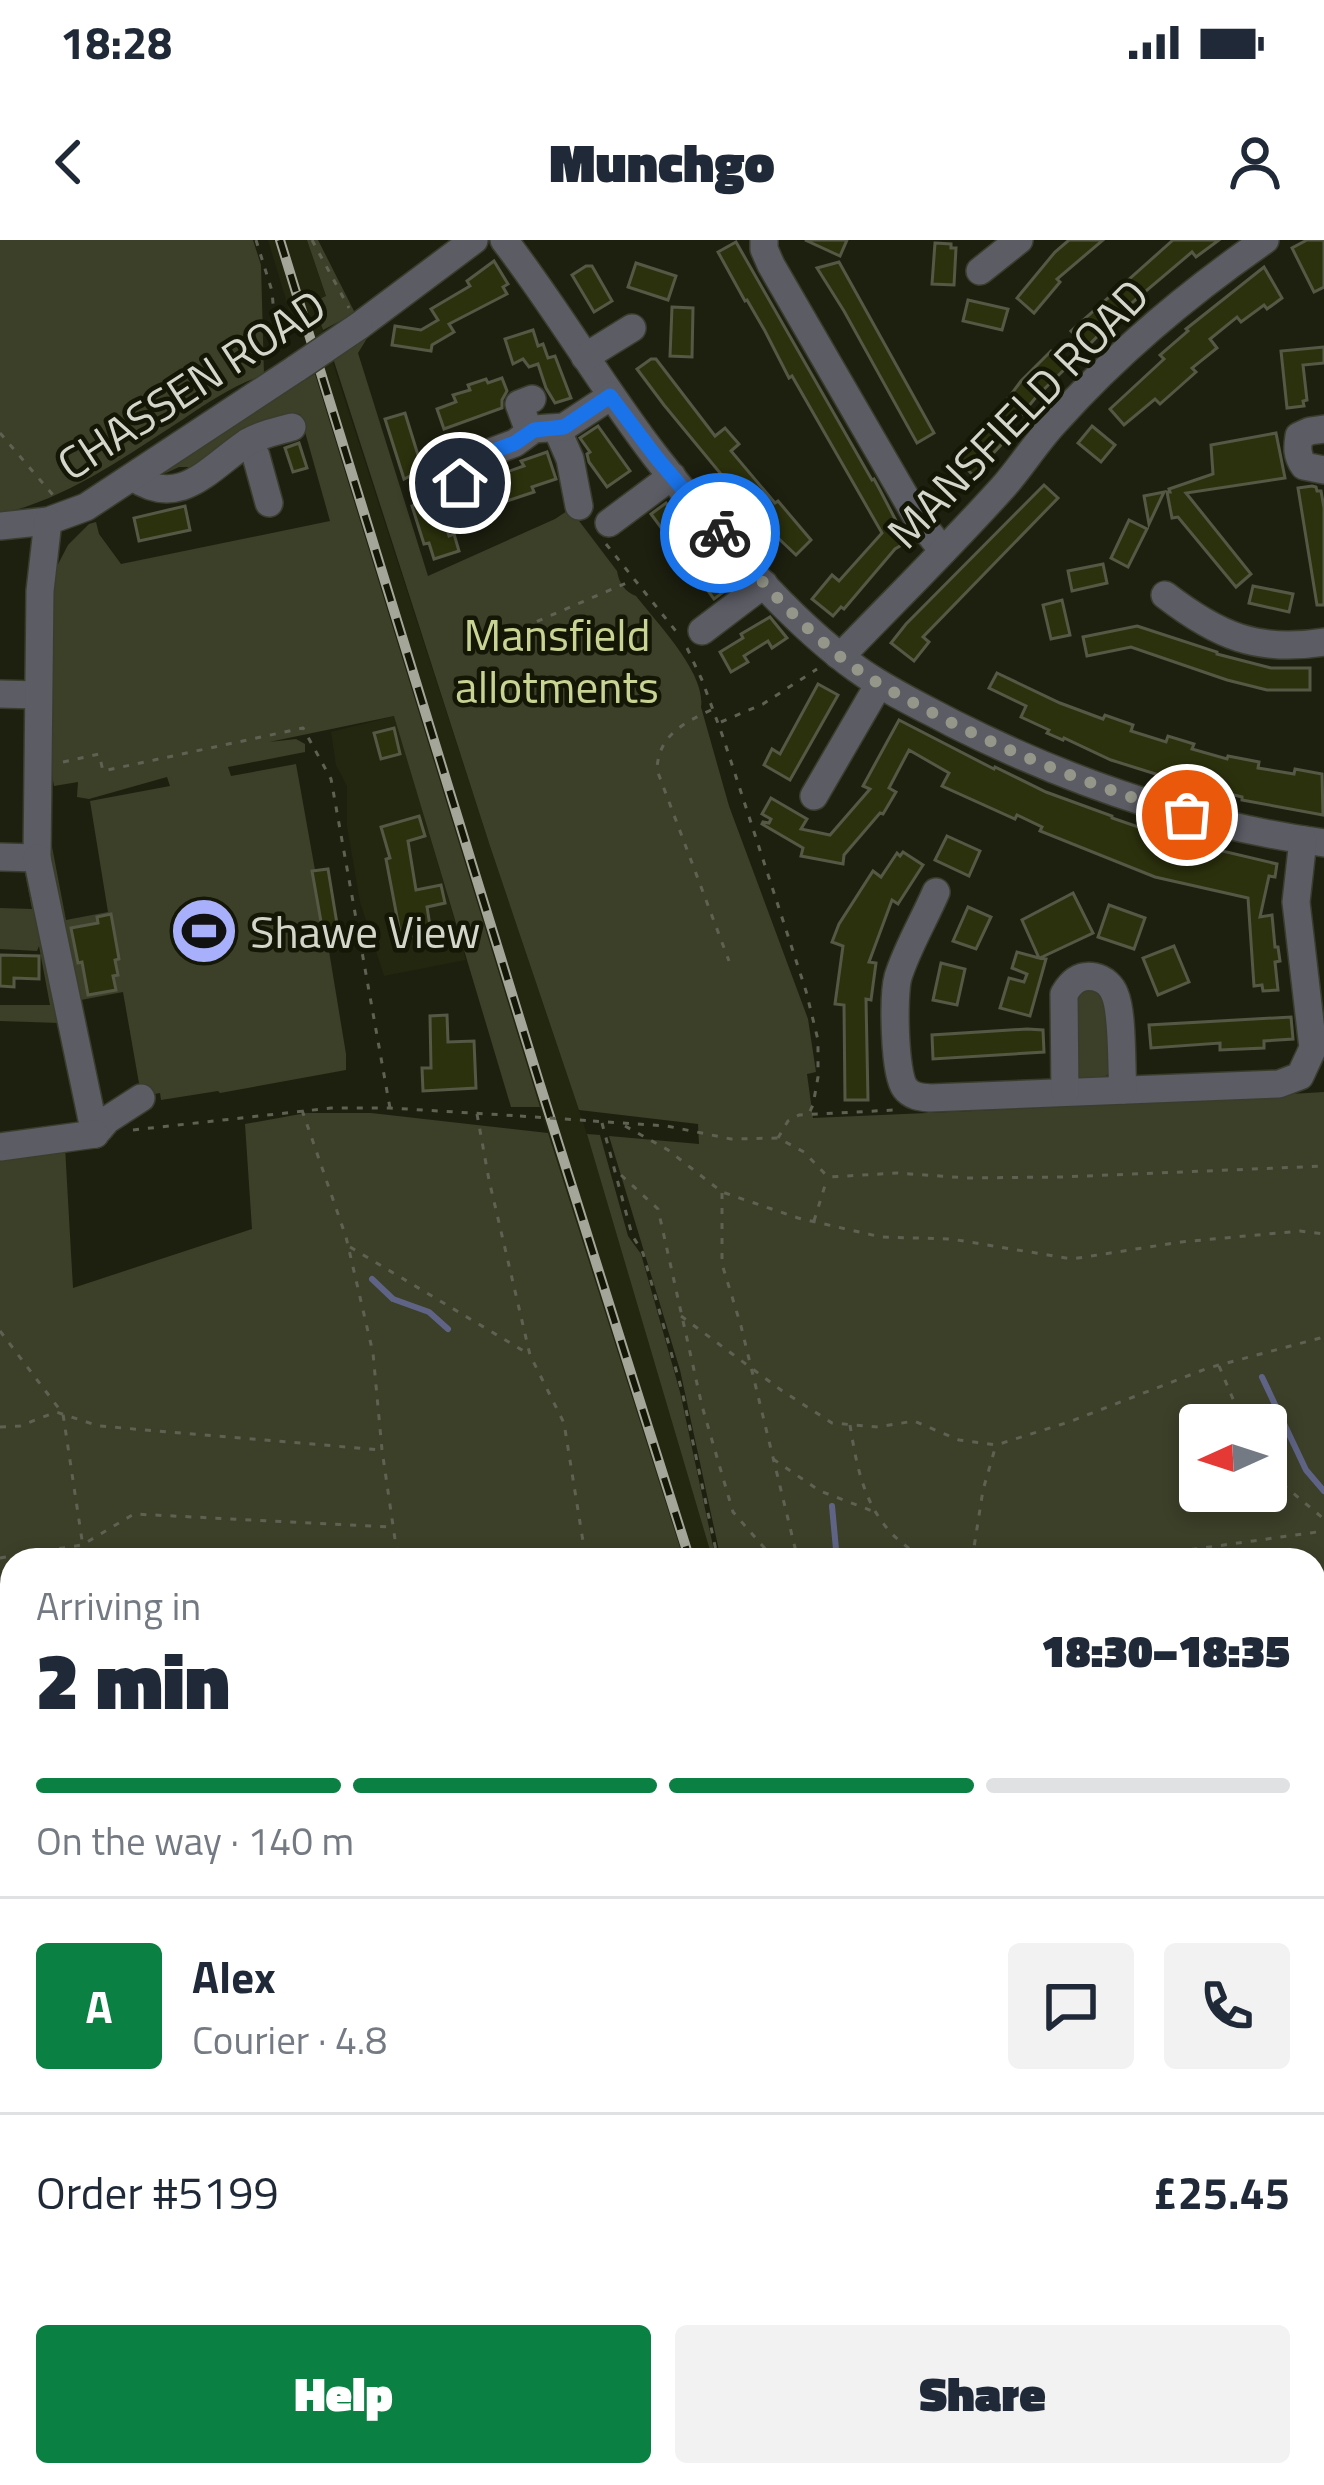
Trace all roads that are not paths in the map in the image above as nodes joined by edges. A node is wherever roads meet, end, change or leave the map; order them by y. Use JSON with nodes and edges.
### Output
{"nodes":[{"id":1,"x":504,"y":240,"type":"edge"},
{"id":2,"x":764,"y":240,"type":"edge"},
{"id":3,"x":1019,"y":240,"type":"edge"},
{"id":4,"x":1265,"y":240,"type":"edge"},
{"id":5,"x":466,"y":242,"type":"edge"},
{"id":6,"x":980,"y":271,"type":"dead end"},
{"id":7,"x":632,"y":328,"type":"dead end"},
{"id":8,"x":585,"y":356,"type":"junction"},
{"id":9,"x":610,"y":396,"type":"junction"},
{"id":10,"x":532,"y":399,"type":"dead end"},
{"id":11,"x":292,"y":427,"type":"dead end"},
{"id":12,"x":1324,"y":429,"type":"edge"},
{"id":13,"x":543,"y":430,"type":"junction"},
{"id":14,"x":248,"y":442,"type":"junction"},
{"id":15,"x":455,"y":468,"type":"dead end"},
{"id":16,"x":1324,"y":470,"type":"edge"},
{"id":17,"x":672,"y":476,"type":"junction"},
{"id":18,"x":133,"y":477,"type":"junction"},
{"id":19,"x":269,"y":502,"type":"dead end"},
{"id":20,"x":579,"y":506,"type":"road end"},
{"id":21,"x":48,"y":521,"type":"junction"},
{"id":22,"x":609,"y":523,"type":"dead end"},
{"id":23,"x":0,"y":526,"type":"edge"},
{"id":24,"x":943,"y":551,"type":"junction"},
{"id":25,"x":764,"y":584,"type":"junction"},
{"id":26,"x":1165,"y":595,"type":"dead end"},
{"id":27,"x":702,"y":631,"type":"dead end"},
{"id":28,"x":1324,"y":642,"type":"edge"},
{"id":29,"x":838,"y":655,"type":"junction"},
{"id":30,"x":879,"y":684,"type":"junction"},
{"id":31,"x":0,"y":694,"type":"edge"},
{"id":32,"x":38,"y":695,"type":"junction"},
{"id":33,"x":814,"y":796,"type":"dead end"},
{"id":34,"x":1313,"y":842,"type":"edge"},
{"id":35,"x":0,"y":857,"type":"edge"},
{"id":36,"x":37,"y":858,"type":"junction"},
{"id":37,"x":936,"y":892,"type":"dead end"},
{"id":38,"x":1123,"y":1090,"type":"junction"},
{"id":39,"x":1065,"y":1093,"type":"junction"},
{"id":40,"x":141,"y":1098,"type":"dead end"},
{"id":41,"x":95,"y":1134,"type":"junction"},
{"id":42,"x":0,"y":1148,"type":"edge"}],
"edges":[{"from":1,"to":8,"type":"street"},
{"from":2,"to":24,"type":"street"},
{"from":3,"to":6,"type":"street"},
{"from":4,"to":24,"type":"street","name":"MANSFIELD ROAD"},
{"from":5,"to":18,"type":"street","name":"CHASSEN ROAD","bridge":true},
{"from":7,"to":8,"type":"street"},
{"from":8,"to":9,"type":"street"},
{"from":9,"to":13,"type":"street"},
{"from":9,"to":17,"type":"street"},
{"from":10,"to":13,"type":"street"},
{"from":11,"to":14,"type":"street"},
{"from":12,"to":16,"type":"street"},
{"from":13,"to":15,"type":"street"},
{"from":13,"to":20,"type":"street"},
{"from":14,"to":18,"type":"street"},
{"from":14,"to":19,"type":"street"},
{"from":17,"to":22,"type":"street"},
{"from":17,"to":25,"type":"street"},
{"from":18,"to":21,"type":"street","name":"CHASSEN ROAD"},
{"from":21,"to":23,"type":"street","name":"CHASSEN ROAD"},
{"from":21,"to":32,"type":"street"},
{"from":24,"to":29,"type":"street","name":"MANSFIELD ROAD"},
{"from":25,"to":27,"type":"street"},
{"from":25,"to":29,"type":"street"},
{"from":26,"to":28,"type":"street"},
{"from":29,"to":30,"type":"street"},
{"from":30,"to":33,"type":"street"},
{"from":30,"to":34,"type":"street"},
{"from":31,"to":32,"type":"street"},
{"from":32,"to":36,"type":"street"},
{"from":34,"to":38,"type":"street"},
{"from":35,"to":36,"type":"street"},
{"from":36,"to":41,"type":"street"},
{"from":37,"to":39,"type":"street"},
{"from":38,"to":39,"type":"street"},
{"from":38,"to":39,"type":"street"},
{"from":40,"to":41,"type":"street"},
{"from":41,"to":42,"type":"street"}]}
